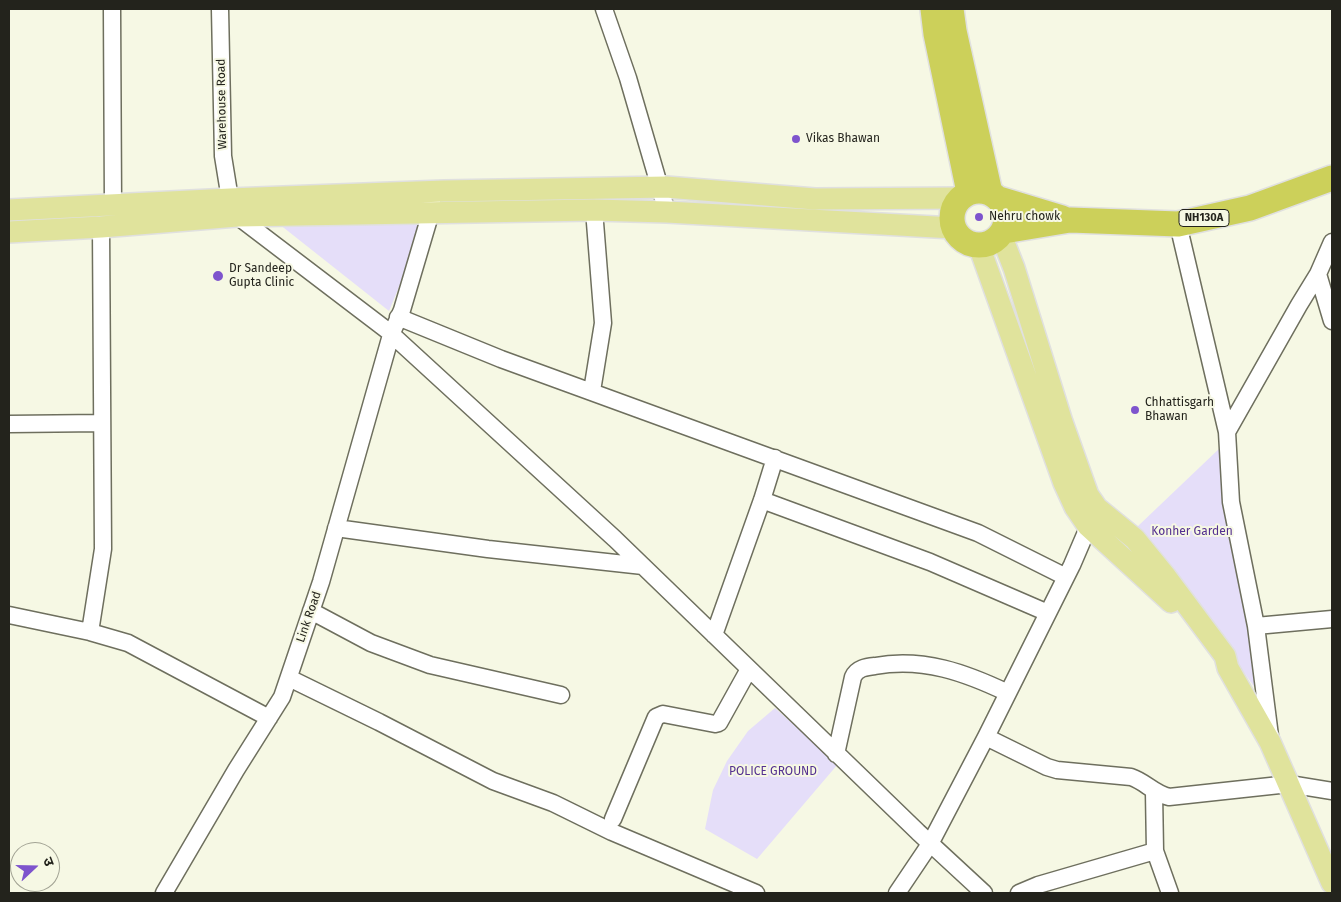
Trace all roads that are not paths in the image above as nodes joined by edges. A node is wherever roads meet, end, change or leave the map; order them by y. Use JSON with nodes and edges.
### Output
{"nodes":[{"id":1,"x":112,"y":9,"type":"edge"},
{"id":2,"x":220,"y":9,"type":"edge"},
{"id":3,"x":604,"y":9,"type":"edge"},
{"id":4,"x":933,"y":9,"type":"edge"},
{"id":5,"x":951,"y":9,"type":"edge"},
{"id":6,"x":1332,"y":178,"type":"edge"},
{"id":7,"x":661,"y":187,"type":"junction"},
{"id":8,"x":980,"y":196,"type":"junction"},
{"id":9,"x":427,"y":202,"type":"junction"},
{"id":10,"x":113,"y":204,"type":"junction"},
{"id":11,"x":234,"y":207,"type":"junction"},
{"id":12,"x":9,"y":210,"type":"edge"},
{"id":13,"x":594,"y":210,"type":"junction"},
{"id":14,"x":667,"y":212,"type":"junction"},
{"id":15,"x":1070,"y":220,"type":"junction"},
{"id":16,"x":1178,"y":224,"type":"junction"},
{"id":17,"x":101,"y":227,"type":"junction"},
{"id":18,"x":954,"y":228,"type":"junction"},
{"id":19,"x":9,"y":232,"type":"edge"},
{"id":20,"x":1003,"y":233,"type":"junction"},
{"id":21,"x":1332,"y":242,"type":"edge"},
{"id":22,"x":979,"y":246,"type":"junction"},
{"id":23,"x":1318,"y":274,"type":"junction"},
{"id":24,"x":398,"y":317,"type":"junction"},
{"id":25,"x":1332,"y":321,"type":"edge"},
{"id":26,"x":390,"y":335,"type":"junction"},
{"id":27,"x":592,"y":392,"type":"junction"},
{"id":28,"x":102,"y":423,"type":"junction"},
{"id":29,"x":9,"y":424,"type":"edge"},
{"id":30,"x":1226,"y":432,"type":"junction"},
{"id":31,"x":775,"y":458,"type":"junction"},
{"id":32,"x":762,"y":500,"type":"junction"},
{"id":33,"x":1092,"y":517,"type":"junction"},
{"id":34,"x":336,"y":528,"type":"junction"},
{"id":35,"x":643,"y":566,"type":"junction"},
{"id":36,"x":1066,"y":576,"type":"junction"},
{"id":37,"x":311,"y":611,"type":"junction"},
{"id":38,"x":1048,"y":613,"type":"junction"},
{"id":39,"x":9,"y":615,"type":"edge"},
{"id":40,"x":1332,"y":619,"type":"edge"},
{"id":41,"x":1256,"y":626,"type":"junction"},
{"id":42,"x":90,"y":632,"type":"junction"},
{"id":43,"x":714,"y":635,"type":"junction"},
{"id":44,"x":749,"y":669,"type":"junction"},
{"id":45,"x":288,"y":678,"type":"junction"},
{"id":46,"x":1008,"y":692,"type":"junction"},
{"id":47,"x":561,"y":695,"type":"dead end"},
{"id":48,"x":269,"y":718,"type":"junction"},
{"id":49,"x":986,"y":737,"type":"junction"},
{"id":50,"x":1270,"y":742,"type":"junction"},
{"id":51,"x":836,"y":754,"type":"junction"},
{"id":52,"x":1289,"y":784,"type":"junction"},
{"id":53,"x":1332,"y":791,"type":"edge"},
{"id":54,"x":1154,"y":792,"type":"junction"},
{"id":55,"x":613,"y":819,"type":"dead end"},
{"id":56,"x":930,"y":844,"type":"junction"},
{"id":57,"x":1155,"y":851,"type":"junction"},
{"id":58,"x":1332,"y":883,"type":"edge"},
{"id":59,"x":164,"y":893,"type":"edge"},
{"id":60,"x":756,"y":893,"type":"edge"},
{"id":61,"x":897,"y":893,"type":"edge"},
{"id":62,"x":984,"y":893,"type":"edge"},
{"id":63,"x":1020,"y":893,"type":"edge"},
{"id":64,"x":1170,"y":893,"type":"edge"}],
"edges":[{"from":1,"to":10,"type":"street"},
{"from":2,"to":11,"type":"street","name":"Warehouse Road"},
{"from":3,"to":7,"type":"street"},
{"from":4,"to":8,"type":"highway"},
{"from":5,"to":8,"type":"highway"},
{"from":6,"to":16,"type":"highway","number":"NH130A"},
{"from":7,"to":8,"type":"main road"},
{"from":7,"to":9,"type":"main road"},
{"from":7,"to":14,"type":"street"},
{"from":8,"to":15,"type":"highway","number":"NH130A"},
{"from":8,"to":18,"type":"highway"},
{"from":8,"to":20,"type":"highway"},
{"from":9,"to":11,"type":"main road"},
{"from":9,"to":13,"type":"main road"},
{"from":9,"to":24,"type":"street","name":"Link Road"},
{"from":10,"to":11,"type":"main road"},
{"from":10,"to":12,"type":"main road"},
{"from":11,"to":17,"type":"main road"},
{"from":11,"to":26,"type":"street"},
{"from":13,"to":14,"type":"main road"},
{"from":13,"to":27,"type":"street"},
{"from":14,"to":18,"type":"main road"},
{"from":15,"to":16,"type":"highway","number":"NH130A"},
{"from":15,"to":20,"type":"highway","number":"NH130A"},
{"from":16,"to":30,"type":"street"},
{"from":17,"to":19,"type":"main road"},
{"from":17,"to":28,"type":"street"},
{"from":18,"to":22,"type":"highway"},
{"from":20,"to":22,"type":"highway","number":"NH130A"},
{"from":20,"to":33,"type":"main road"},
{"from":21,"to":23,"type":"street"},
{"from":22,"to":33,"type":"main road"},
{"from":23,"to":25,"type":"street"},
{"from":23,"to":30,"type":"street"},
{"from":24,"to":26,"type":"street","name":"Link Road"},
{"from":24,"to":27,"type":"street"},
{"from":26,"to":34,"type":"street","name":"Link Road"},
{"from":26,"to":35,"type":"street"},
{"from":27,"to":31,"type":"street"},
{"from":28,"to":29,"type":"street"},
{"from":28,"to":42,"type":"street"},
{"from":30,"to":41,"type":"street"},
{"from":31,"to":32,"type":"street"},
{"from":31,"to":36,"type":"street"},
{"from":32,"to":38,"type":"street"},
{"from":32,"to":43,"type":"street"},
{"from":33,"to":36,"type":"street"},
{"from":33,"to":50,"type":"main road"},
{"from":34,"to":35,"type":"street"},
{"from":34,"to":37,"type":"street","name":"Link Road"},
{"from":35,"to":43,"type":"street"},
{"from":36,"to":38,"type":"street"},
{"from":37,"to":45,"type":"street","name":"Link Road"},
{"from":37,"to":47,"type":"street"},
{"from":38,"to":46,"type":"street"},
{"from":39,"to":42,"type":"street"},
{"from":40,"to":41,"type":"street"},
{"from":41,"to":50,"type":"street"},
{"from":42,"to":48,"type":"street"},
{"from":43,"to":44,"type":"street"},
{"from":44,"to":51,"type":"street"},
{"from":44,"to":55,"type":"street"},
{"from":45,"to":48,"type":"street","name":"Link Road"},
{"from":45,"to":60,"type":"street"},
{"from":46,"to":49,"type":"street"},
{"from":46,"to":51,"type":"street"},
{"from":48,"to":59,"type":"street","name":"Link Road"},
{"from":49,"to":54,"type":"street"},
{"from":49,"to":56,"type":"street"},
{"from":50,"to":52,"type":"main road"},
{"from":51,"to":56,"type":"street"},
{"from":52,"to":53,"type":"street"},
{"from":52,"to":54,"type":"street"},
{"from":52,"to":58,"type":"main road"},
{"from":54,"to":57,"type":"street"},
{"from":56,"to":61,"type":"street"},
{"from":56,"to":62,"type":"street"},
{"from":57,"to":63,"type":"street"},
{"from":57,"to":64,"type":"street"}]}
